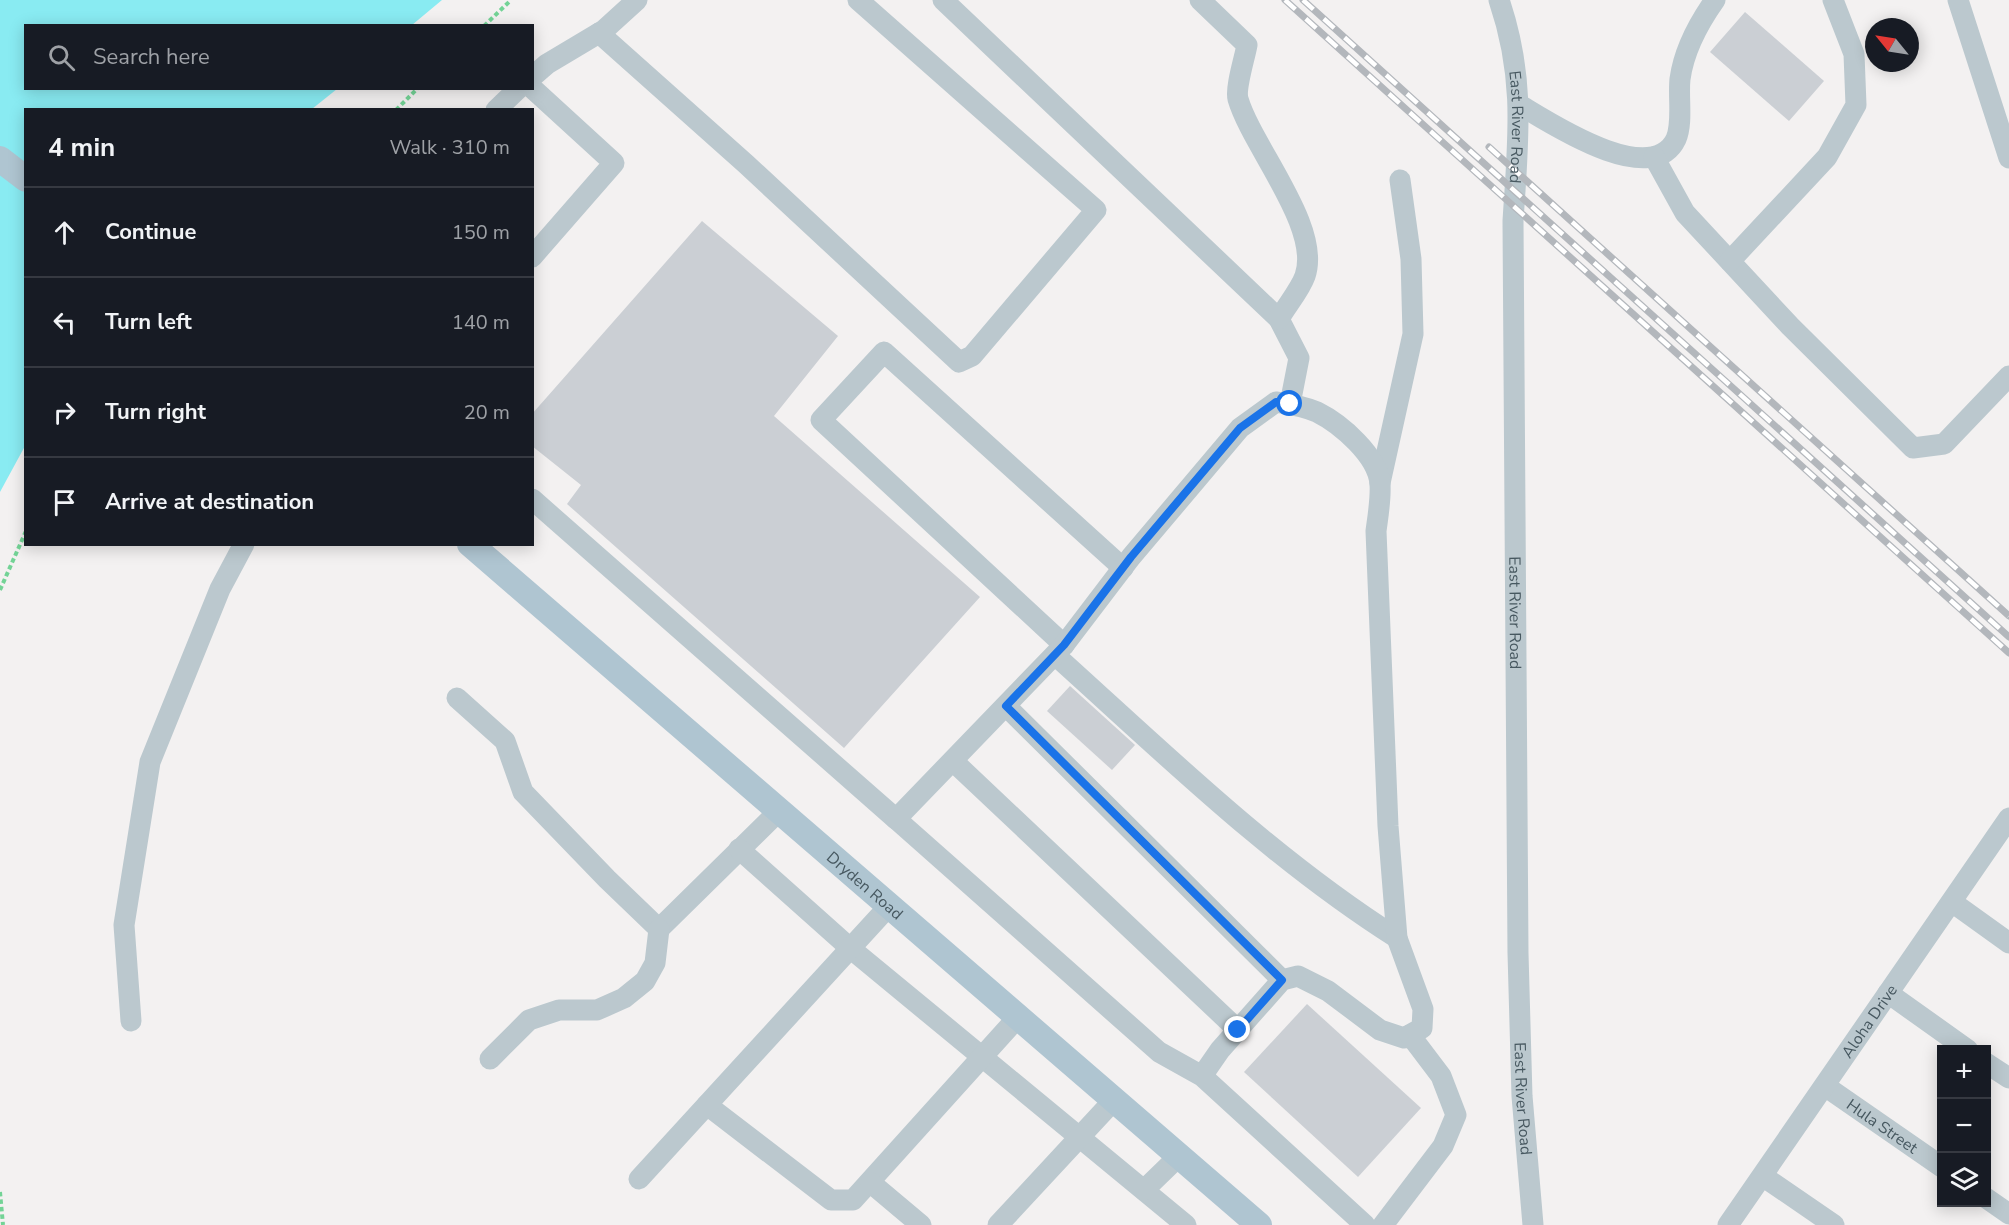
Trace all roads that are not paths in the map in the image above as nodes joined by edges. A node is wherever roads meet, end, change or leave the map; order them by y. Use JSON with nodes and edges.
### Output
{"nodes":[{"id":1,"x":637,"y":0,"type":"edge"},
{"id":2,"x":858,"y":0,"type":"edge"},
{"id":3,"x":943,"y":0,"type":"edge"},
{"id":4,"x":1200,"y":0,"type":"edge"},
{"id":5,"x":1715,"y":0,"type":"edge"},
{"id":6,"x":1833,"y":0,"type":"edge"},
{"id":7,"x":1958,"y":0,"type":"edge"},
{"id":8,"x":1500,"y":1,"type":"edge"},
{"id":9,"x":599,"y":33,"type":"junction"},
{"id":10,"x":534,"y":75,"type":"edge"},
{"id":11,"x":517,"y":90,"type":"edge"},
{"id":12,"x":534,"y":90,"type":"edge"},
{"id":13,"x":1520,"y":105,"type":"junction"},
{"id":14,"x":498,"y":108,"type":"edge"},
{"id":15,"x":1654,"y":157,"type":"junction"},
{"id":16,"x":2009,"y":158,"type":"edge"},
{"id":17,"x":0,"y":159,"type":"edge"},
{"id":18,"x":24,"y":177,"type":"edge"},
{"id":19,"x":1400,"y":180,"type":"dead end"},
{"id":20,"x":534,"y":255,"type":"edge"},
{"id":21,"x":1730,"y":261,"type":"junction"},
{"id":22,"x":1279,"y":319,"type":"junction"},
{"id":23,"x":2009,"y":376,"type":"edge"},
{"id":24,"x":1290,"y":404,"type":"junction"},
{"id":25,"x":1380,"y":483,"type":"junction"},
{"id":26,"x":534,"y":501,"type":"edge"},
{"id":27,"x":243,"y":546,"type":"edge"},
{"id":28,"x":472,"y":546,"type":"edge"},
{"id":29,"x":1124,"y":568,"type":"junction"},
{"id":30,"x":1060,"y":650,"type":"junction"},
{"id":31,"x":458,"y":698,"type":"dead end"},
{"id":32,"x":1006,"y":706,"type":"junction"},
{"id":33,"x":953,"y":761,"type":"junction"},
{"id":34,"x":779,"y":811,"type":"junction"},
{"id":35,"x":2009,"y":818,"type":"edge"},
{"id":36,"x":896,"y":819,"type":"junction"},
{"id":37,"x":739,"y":849,"type":"junction"},
{"id":38,"x":1952,"y":902,"type":"junction"},
{"id":39,"x":890,"y":906,"type":"junction"},
{"id":40,"x":659,"y":929,"type":"junction"},
{"id":41,"x":1397,"y":938,"type":"junction"},
{"id":42,"x":2009,"y":943,"type":"edge"},
{"id":43,"x":850,"y":948,"type":"junction"},
{"id":44,"x":1282,"y":980,"type":"junction"},
{"id":45,"x":1888,"y":993,"type":"junction"},
{"id":46,"x":1018,"y":1017,"type":"junction"},
{"id":47,"x":131,"y":1021,"type":"dead end"},
{"id":48,"x":1238,"y":1030,"type":"junction"},
{"id":49,"x":1410,"y":1035,"type":"junction"},
{"id":50,"x":1961,"y":1045,"type":"edge"},
{"id":51,"x":982,"y":1058,"type":"junction"},
{"id":52,"x":490,"y":1059,"type":"dead end"},
{"id":53,"x":1991,"y":1066,"type":"edge"},
{"id":54,"x":1202,"y":1076,"type":"junction"},
{"id":55,"x":2009,"y":1078,"type":"edge"},
{"id":56,"x":1825,"y":1086,"type":"junction"},
{"id":57,"x":1114,"y":1100,"type":"junction"},
{"id":58,"x":707,"y":1105,"type":"junction"},
{"id":59,"x":1080,"y":1137,"type":"junction"},
{"id":60,"x":1179,"y":1156,"type":"junction"},
{"id":61,"x":1937,"y":1164,"type":"edge"},
{"id":62,"x":1764,"y":1177,"type":"junction"},
{"id":63,"x":639,"y":1179,"type":"dead end"},
{"id":64,"x":871,"y":1183,"type":"junction"},
{"id":65,"x":1144,"y":1190,"type":"junction"},
{"id":66,"x":1991,"y":1201,"type":"edge"},
{"id":67,"x":2009,"y":1214,"type":"edge"},
{"id":68,"x":921,"y":1225,"type":"edge"},
{"id":69,"x":998,"y":1225,"type":"edge"},
{"id":70,"x":1186,"y":1225,"type":"edge"},
{"id":71,"x":1258,"y":1225,"type":"edge"},
{"id":72,"x":1365,"y":1225,"type":"edge"},
{"id":73,"x":1383,"y":1225,"type":"edge"},
{"id":74,"x":1533,"y":1225,"type":"edge"},
{"id":75,"x":1728,"y":1225,"type":"edge"},
{"id":76,"x":1834,"y":1225,"type":"edge"}],
"edges":[{"from":1,"to":9,"type":"street"},
{"from":2,"to":9,"type":"street"},
{"from":3,"to":22,"type":"street"},
{"from":4,"to":22,"type":"street"},
{"from":5,"to":15,"type":"street"},
{"from":6,"to":21,"type":"street"},
{"from":7,"to":16,"type":"street"},
{"from":8,"to":13,"type":"street","name":"East River Road"},
{"from":9,"to":10,"type":"street"},
{"from":11,"to":14,"type":"street"},
{"from":12,"to":20,"type":"street"},
{"from":13,"to":15,"type":"street"},
{"from":13,"to":74,"type":"street","name":"East River Road"},
{"from":15,"to":21,"type":"street"},
{"from":17,"to":18,"type":"main road"},
{"from":19,"to":25,"type":"street"},
{"from":21,"to":23,"type":"street"},
{"from":22,"to":24,"type":"street"},
{"from":24,"to":25,"type":"street"},
{"from":24,"to":29,"type":"street"},
{"from":25,"to":41,"type":"street"},
{"from":26,"to":36,"type":"street"},
{"from":27,"to":47,"type":"street"},
{"from":28,"to":34,"type":"main road","name":"Dryden Road"},
{"from":29,"to":30,"type":"street"},
{"from":29,"to":30,"type":"street"},
{"from":30,"to":32,"type":"street"},
{"from":30,"to":41,"type":"street"},
{"from":31,"to":40,"type":"street"},
{"from":32,"to":33,"type":"street"},
{"from":32,"to":44,"type":"street"},
{"from":33,"to":36,"type":"street"},
{"from":33,"to":48,"type":"street"},
{"from":34,"to":37,"type":"street"},
{"from":34,"to":39,"type":"main road","name":"Dryden Road"},
{"from":35,"to":38,"type":"street","name":"Aloha Drive"},
{"from":36,"to":54,"type":"street"},
{"from":37,"to":40,"type":"street"},
{"from":37,"to":43,"type":"street"},
{"from":38,"to":42,"type":"street"},
{"from":38,"to":45,"type":"street","name":"Aloha Drive"},
{"from":39,"to":43,"type":"street"},
{"from":39,"to":46,"type":"main road","name":"Dryden Road"},
{"from":40,"to":52,"type":"street"},
{"from":41,"to":49,"type":"street"},
{"from":43,"to":51,"type":"street"},
{"from":43,"to":58,"type":"street"},
{"from":44,"to":48,"type":"street"},
{"from":44,"to":49,"type":"street"},
{"from":45,"to":50,"type":"street"},
{"from":45,"to":56,"type":"street","name":"Aloha Drive"},
{"from":46,"to":51,"type":"street"},
{"from":46,"to":57,"type":"main road","name":"Dryden Road"},
{"from":48,"to":54,"type":"street"},
{"from":49,"to":73,"type":"street"},
{"from":51,"to":59,"type":"street"},
{"from":51,"to":64,"type":"street"},
{"from":53,"to":55,"type":"street"},
{"from":54,"to":72,"type":"street"},
{"from":56,"to":61,"type":"street","name":"Hula Street"},
{"from":56,"to":62,"type":"street","name":"Aloha Drive"},
{"from":57,"to":59,"type":"street"},
{"from":57,"to":60,"type":"main road","name":"Dryden Road"},
{"from":58,"to":63,"type":"street"},
{"from":58,"to":64,"type":"street"},
{"from":59,"to":65,"type":"street"},
{"from":59,"to":69,"type":"street"},
{"from":60,"to":65,"type":"street"},
{"from":60,"to":71,"type":"main road","name":"Dryden Road"},
{"from":62,"to":75,"type":"street","name":"Aloha Drive"},
{"from":62,"to":76,"type":"street"},
{"from":64,"to":68,"type":"street"},
{"from":65,"to":70,"type":"street"},
{"from":66,"to":67,"type":"street"}]}
